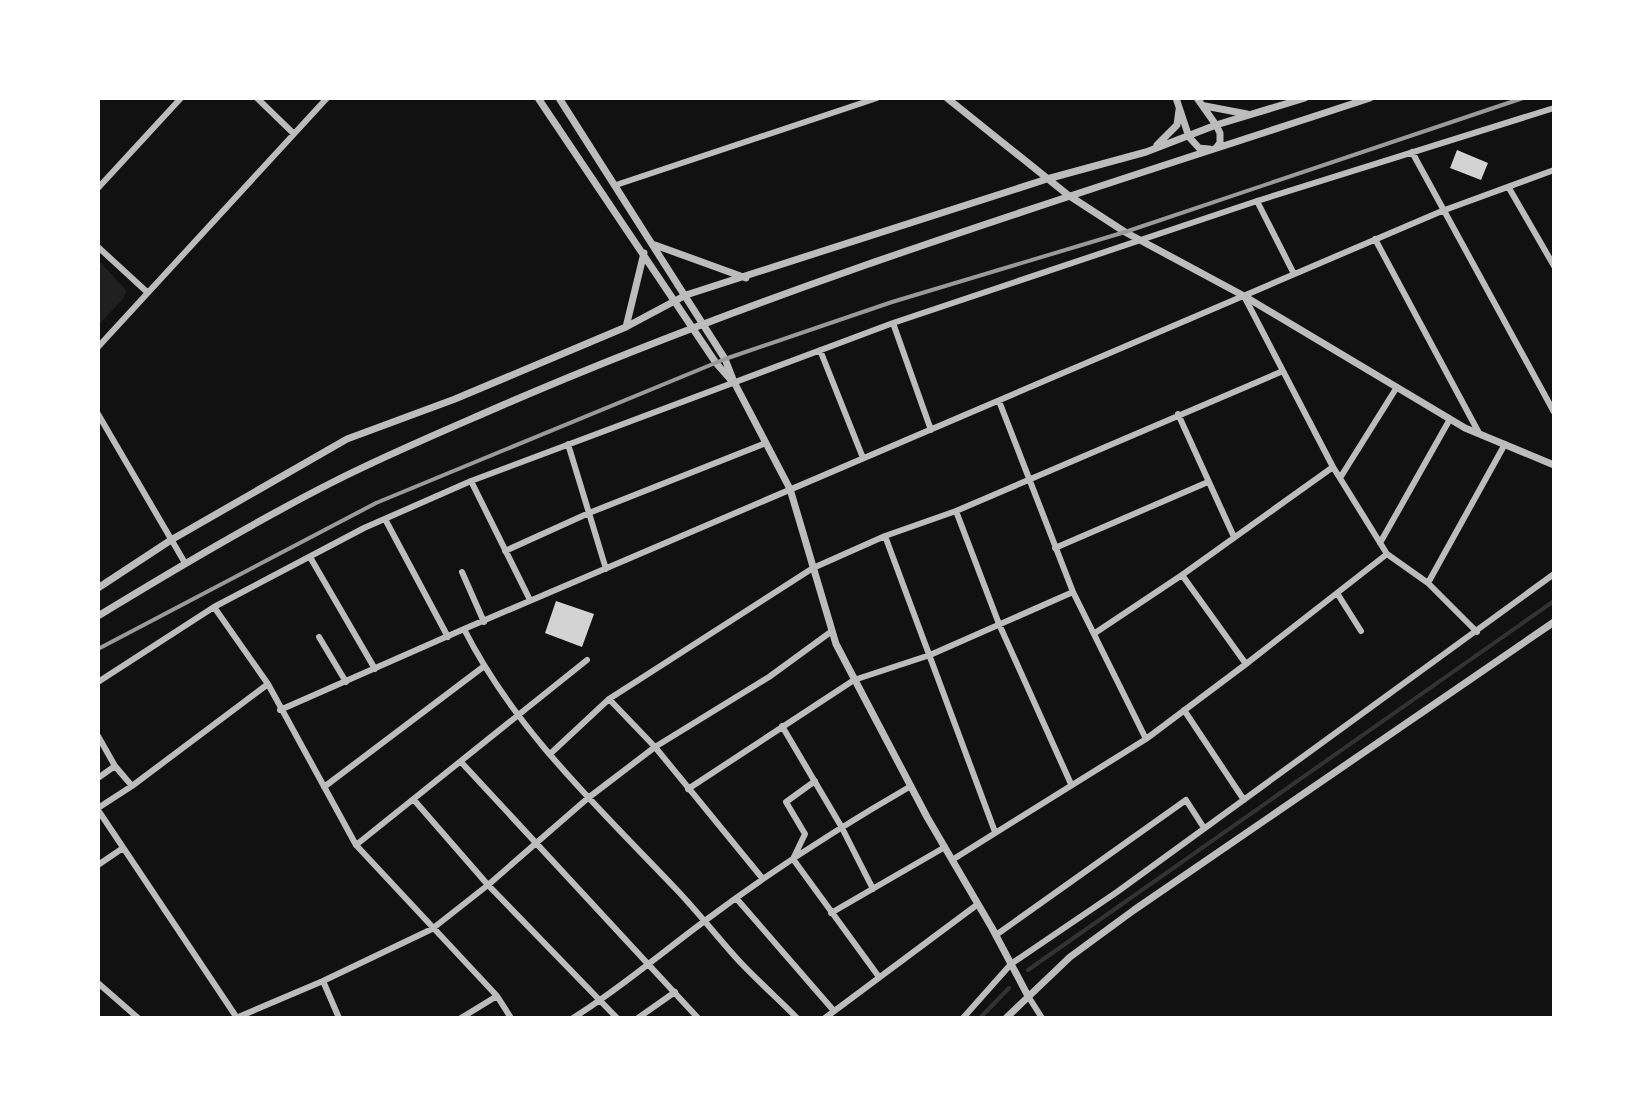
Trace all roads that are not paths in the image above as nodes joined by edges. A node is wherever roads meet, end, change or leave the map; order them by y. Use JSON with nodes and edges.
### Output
{"nodes":[{"id":1,"x":181,"y":98,"type":"edge"},
{"id":2,"x":257,"y":98,"type":"edge"},
{"id":3,"x":327,"y":98,"type":"edge"},
{"id":4,"x":538,"y":98,"type":"edge"},
{"id":5,"x":559,"y":98,"type":"edge"},
{"id":6,"x":877,"y":98,"type":"edge"},
{"id":7,"x":947,"y":98,"type":"edge"},
{"id":8,"x":1198,"y":98,"type":"edge"},
{"id":9,"x":1305,"y":98,"type":"edge"},
{"id":10,"x":1370,"y":98,"type":"edge"},
{"id":11,"x":1178,"y":101,"type":"edge"},
{"id":12,"x":1554,"y":108,"type":"edge"},
{"id":13,"x":1254,"y":115,"type":"junction"},
{"id":14,"x":1216,"y":125,"type":"junction"},
{"id":15,"x":293,"y":133,"type":"junction"},
{"id":16,"x":1189,"y":137,"type":"junction"},
{"id":17,"x":1214,"y":149,"type":"junction"},
{"id":18,"x":1146,"y":152,"type":"junction"},
{"id":19,"x":1412,"y":152,"type":"junction"},
{"id":20,"x":1554,"y":170,"type":"edge"},
{"id":21,"x":1047,"y":179,"type":"junction"},
{"id":22,"x":616,"y":185,"type":"junction"},
{"id":23,"x":98,"y":188,"type":"edge"},
{"id":24,"x":1509,"y":188,"type":"junction"},
{"id":25,"x":1068,"y":195,"type":"junction"},
{"id":26,"x":1257,"y":201,"type":"junction"},
{"id":27,"x":1442,"y":211,"type":"junction"},
{"id":28,"x":1141,"y":239,"type":"junction"},
{"id":29,"x":1375,"y":239,"type":"junction"},
{"id":30,"x":655,"y":245,"type":"junction"},
{"id":31,"x":98,"y":247,"type":"edge"},
{"id":32,"x":644,"y":253,"type":"junction"},
{"id":33,"x":1554,"y":266,"type":"edge"},
{"id":34,"x":1294,"y":274,"type":"junction"},
{"id":35,"x":746,"y":278,"type":"junction"},
{"id":36,"x":147,"y":292,"type":"junction"},
{"id":37,"x":686,"y":295,"type":"junction"},
{"id":38,"x":1244,"y":296,"type":"junction"},
{"id":39,"x":676,"y":300,"type":"junction"},
{"id":40,"x":704,"y":323,"type":"junction"},
{"id":41,"x":893,"y":323,"type":"junction"},
{"id":42,"x":626,"y":327,"type":"junction"},
{"id":43,"x":693,"y":327,"type":"junction"},
{"id":44,"x":98,"y":347,"type":"edge"},
{"id":45,"x":820,"y":350,"type":"junction"},
{"id":46,"x":1283,"y":371,"type":"junction"},
{"id":47,"x":734,"y":382,"type":"junction"},
{"id":48,"x":1397,"y":387,"type":"junction"},
{"id":49,"x":999,"y":401,"type":"junction"},
{"id":50,"x":1554,"y":412,"type":"edge"},
{"id":51,"x":98,"y":414,"type":"edge"},
{"id":52,"x":1178,"y":414,"type":"junction"},
{"id":53,"x":1450,"y":419,"type":"junction"},
{"id":54,"x":931,"y":430,"type":"junction"},
{"id":55,"x":1479,"y":433,"type":"junction"},
{"id":56,"x":766,"y":443,"type":"junction"},
{"id":57,"x":568,"y":444,"type":"junction"},
{"id":58,"x":1505,"y":444,"type":"junction"},
{"id":59,"x":863,"y":458,"type":"junction"},
{"id":60,"x":1554,"y":465,"type":"edge"},
{"id":61,"x":1333,"y":467,"type":"junction"},
{"id":62,"x":1340,"y":478,"type":"junction"},
{"id":63,"x":1028,"y":479,"type":"junction"},
{"id":64,"x":471,"y":481,"type":"junction"},
{"id":65,"x":1208,"y":482,"type":"junction"},
{"id":66,"x":790,"y":489,"type":"junction"},
{"id":67,"x":956,"y":511,"type":"junction"},
{"id":68,"x":589,"y":513,"type":"junction"},
{"id":69,"x":385,"y":519,"type":"junction"},
{"id":70,"x":885,"y":536,"type":"junction"},
{"id":71,"x":1234,"y":537,"type":"junction"},
{"id":72,"x":171,"y":540,"type":"junction"},
{"id":73,"x":1380,"y":543,"type":"junction"},
{"id":74,"x":1055,"y":548,"type":"junction"},
{"id":75,"x":505,"y":551,"type":"junction"},
{"id":76,"x":1387,"y":554,"type":"junction"},
{"id":77,"x":310,"y":557,"type":"junction"},
{"id":78,"x":185,"y":563,"type":"junction"},
{"id":79,"x":813,"y":568,"type":"junction"},
{"id":80,"x":606,"y":569,"type":"junction"},
{"id":81,"x":462,"y":572,"type":"dead end"},
{"id":82,"x":1554,"y":574,"type":"edge"},
{"id":83,"x":1182,"y":575,"type":"junction"},
{"id":84,"x":1428,"y":583,"type":"junction"},
{"id":85,"x":98,"y":588,"type":"edge"},
{"id":86,"x":1073,"y":592,"type":"junction"},
{"id":87,"x":1337,"y":593,"type":"junction"},
{"id":88,"x":530,"y":600,"type":"junction"},
{"id":89,"x":214,"y":607,"type":"junction"},
{"id":90,"x":98,"y":616,"type":"edge"},
{"id":91,"x":484,"y":622,"type":"junction"},
{"id":92,"x":1554,"y":622,"type":"edge"},
{"id":93,"x":999,"y":624,"type":"junction"},
{"id":94,"x":464,"y":629,"type":"junction"},
{"id":95,"x":832,"y":631,"type":"junction"},
{"id":96,"x":1361,"y":631,"type":"dead end"},
{"id":97,"x":1477,"y":632,"type":"junction"},
{"id":98,"x":1095,"y":633,"type":"junction"},
{"id":99,"x":319,"y":637,"type":"dead end"},
{"id":100,"x":448,"y":637,"type":"junction"},
{"id":101,"x":930,"y":655,"type":"junction"},
{"id":102,"x":587,"y":660,"type":"dead end"},
{"id":103,"x":1246,"y":664,"type":"junction"},
{"id":104,"x":483,"y":667,"type":"junction"},
{"id":105,"x":375,"y":669,"type":"junction"},
{"id":106,"x":854,"y":680,"type":"junction"},
{"id":107,"x":98,"y":682,"type":"edge"},
{"id":108,"x":346,"y":682,"type":"junction"},
{"id":109,"x":268,"y":684,"type":"junction"},
{"id":110,"x":609,"y":699,"type":"junction"},
{"id":111,"x":280,"y":710,"type":"junction"},
{"id":112,"x":1184,"y":710,"type":"junction"},
{"id":113,"x":518,"y":717,"type":"junction"},
{"id":114,"x":782,"y":726,"type":"junction"},
{"id":115,"x":98,"y":736,"type":"edge"},
{"id":116,"x":1146,"y":739,"type":"junction"},
{"id":117,"x":655,"y":747,"type":"junction"},
{"id":118,"x":550,"y":754,"type":"junction"},
{"id":119,"x":461,"y":762,"type":"junction"},
{"id":120,"x":115,"y":766,"type":"junction"},
{"id":121,"x":98,"y":778,"type":"edge"},
{"id":122,"x":815,"y":781,"type":"junction"},
{"id":123,"x":1071,"y":784,"type":"junction"},
{"id":124,"x":132,"y":786,"type":"junction"},
{"id":125,"x":911,"y":786,"type":"junction"},
{"id":126,"x":324,"y":787,"type":"junction"},
{"id":127,"x":688,"y":789,"type":"junction"},
{"id":128,"x":588,"y":798,"type":"junction"},
{"id":129,"x":414,"y":800,"type":"junction"},
{"id":130,"x":1244,"y":800,"type":"junction"},
{"id":131,"x":98,"y":809,"type":"edge"},
{"id":132,"x":841,"y":826,"type":"junction"},
{"id":133,"x":1204,"y":828,"type":"junction"},
{"id":134,"x":995,"y":832,"type":"junction"},
{"id":135,"x":537,"y":843,"type":"junction"},
{"id":136,"x":356,"y":845,"type":"junction"},
{"id":137,"x":945,"y":847,"type":"junction"},
{"id":138,"x":123,"y":848,"type":"junction"},
{"id":139,"x":793,"y":859,"type":"junction"},
{"id":140,"x":952,"y":860,"type":"junction"},
{"id":141,"x":98,"y":865,"type":"edge"},
{"id":142,"x":763,"y":879,"type":"junction"},
{"id":143,"x":488,"y":885,"type":"junction"},
{"id":144,"x":873,"y":889,"type":"junction"},
{"id":145,"x":736,"y":898,"type":"junction"},
{"id":146,"x":978,"y":904,"type":"junction"},
{"id":147,"x":831,"y":913,"type":"junction"},
{"id":148,"x":704,"y":921,"type":"junction"},
{"id":149,"x":432,"y":929,"type":"junction"},
{"id":150,"x":996,"y":935,"type":"junction"},
{"id":151,"x":1011,"y":964,"type":"junction"},
{"id":152,"x":650,"y":965,"type":"junction"},
{"id":153,"x":879,"y":977,"type":"junction"},
{"id":154,"x":323,"y":981,"type":"junction"},
{"id":155,"x":98,"y":983,"type":"edge"},
{"id":156,"x":675,"y":992,"type":"junction"},
{"id":157,"x":497,"y":996,"type":"junction"},
{"id":158,"x":1028,"y":996,"type":"junction"},
{"id":159,"x":601,"y":1001,"type":"junction"},
{"id":160,"x":255,"y":1009,"type":"junction"},
{"id":161,"x":834,"y":1011,"type":"junction"},
{"id":162,"x":962,"y":1016,"type":"edge"},
{"id":163,"x":138,"y":1018,"type":"edge"},
{"id":164,"x":237,"y":1018,"type":"edge"},
{"id":165,"x":261,"y":1018,"type":"edge"},
{"id":166,"x":339,"y":1018,"type":"edge"},
{"id":167,"x":461,"y":1018,"type":"edge"},
{"id":168,"x":511,"y":1018,"type":"edge"},
{"id":169,"x":573,"y":1018,"type":"edge"},
{"id":170,"x":617,"y":1018,"type":"edge"},
{"id":171,"x":638,"y":1018,"type":"edge"},
{"id":172,"x":698,"y":1018,"type":"edge"},
{"id":173,"x":797,"y":1018,"type":"edge"},
{"id":174,"x":825,"y":1018,"type":"edge"},
{"id":175,"x":1006,"y":1018,"type":"edge"},
{"id":176,"x":1042,"y":1018,"type":"edge"}],
"edges":[{"from":1,"to":23,"type":"street"},
{"from":2,"to":15,"type":"street"},
{"from":3,"to":15,"type":"street"},
{"from":4,"to":32,"type":"street"},
{"from":5,"to":22,"type":"street"},
{"from":6,"to":22,"type":"street"},
{"from":7,"to":21,"type":"street"},
{"from":8,"to":13,"type":"street"},
{"from":8,"to":14,"type":"street"},
{"from":9,"to":13,"type":"street"},
{"from":10,"to":17,"type":"street"},
{"from":11,"to":16,"type":"street"},
{"from":11,"to":18,"type":"street"},
{"from":12,"to":19,"type":"street"},
{"from":13,"to":14,"type":"street"},
{"from":14,"to":16,"type":"street"},
{"from":14,"to":17,"type":"street"},
{"from":15,"to":36,"type":"street"},
{"from":16,"to":17,"type":"street"},
{"from":16,"to":18,"type":"street"},
{"from":17,"to":25,"type":"street"},
{"from":18,"to":21,"type":"street"},
{"from":19,"to":26,"type":"street"},
{"from":19,"to":27,"type":"street"},
{"from":20,"to":24,"type":"street"},
{"from":21,"to":25,"type":"street"},
{"from":21,"to":35,"type":"street"},
{"from":22,"to":30,"type":"street"},
{"from":24,"to":27,"type":"street"},
{"from":24,"to":33,"type":"street"},
{"from":25,"to":28,"type":"street"},
{"from":25,"to":40,"type":"street"},
{"from":26,"to":28,"type":"street"},
{"from":26,"to":34,"type":"street"},
{"from":27,"to":29,"type":"street"},
{"from":27,"to":50,"type":"street"},
{"from":28,"to":38,"type":"street"},
{"from":28,"to":41,"type":"street"},
{"from":29,"to":34,"type":"street"},
{"from":29,"to":55,"type":"street"},
{"from":30,"to":35,"type":"street"},
{"from":30,"to":37,"type":"street"},
{"from":31,"to":36,"type":"street"},
{"from":32,"to":39,"type":"street"},
{"from":32,"to":42,"type":"street"},
{"from":34,"to":38,"type":"street"},
{"from":35,"to":37,"type":"street"},
{"from":36,"to":44,"type":"street"},
{"from":37,"to":39,"type":"street"},
{"from":37,"to":40,"type":"street"},
{"from":38,"to":46,"type":"street"},
{"from":38,"to":48,"type":"street"},
{"from":38,"to":49,"type":"street"},
{"from":39,"to":42,"type":"street"},
{"from":39,"to":43,"type":"street"},
{"from":40,"to":43,"type":"street"},
{"from":40,"to":47,"type":"street"},
{"from":41,"to":45,"type":"street"},
{"from":41,"to":54,"type":"street"},
{"from":42,"to":72,"type":"street"},
{"from":43,"to":47,"type":"street"},
{"from":43,"to":78,"type":"street"},
{"from":45,"to":47,"type":"street"},
{"from":45,"to":59,"type":"street"},
{"from":46,"to":52,"type":"street"},
{"from":46,"to":61,"type":"street"},
{"from":47,"to":56,"type":"street"},
{"from":47,"to":57,"type":"street"},
{"from":48,"to":53,"type":"street"},
{"from":48,"to":62,"type":"street"},
{"from":49,"to":54,"type":"street"},
{"from":49,"to":63,"type":"street"},
{"from":51,"to":72,"type":"street"},
{"from":52,"to":63,"type":"street"},
{"from":52,"to":65,"type":"street"},
{"from":53,"to":55,"type":"street"},
{"from":53,"to":73,"type":"street"},
{"from":54,"to":59,"type":"street"},
{"from":55,"to":58,"type":"street"},
{"from":56,"to":66,"type":"street"},
{"from":56,"to":68,"type":"street"},
{"from":57,"to":64,"type":"street"},
{"from":57,"to":68,"type":"street"},
{"from":58,"to":60,"type":"street"},
{"from":58,"to":84,"type":"street"},
{"from":59,"to":66,"type":"street"},
{"from":61,"to":62,"type":"street"},
{"from":61,"to":71,"type":"street"},
{"from":62,"to":73,"type":"street"},
{"from":63,"to":67,"type":"street"},
{"from":63,"to":74,"type":"street"},
{"from":64,"to":69,"type":"street"},
{"from":64,"to":75,"type":"street"},
{"from":65,"to":71,"type":"street"},
{"from":65,"to":74,"type":"street"},
{"from":66,"to":79,"type":"street"},
{"from":66,"to":80,"type":"street"},
{"from":67,"to":70,"type":"street"},
{"from":67,"to":93,"type":"street"},
{"from":68,"to":75,"type":"street"},
{"from":68,"to":80,"type":"street"},
{"from":69,"to":77,"type":"street"},
{"from":69,"to":100,"type":"street"},
{"from":70,"to":79,"type":"street"},
{"from":70,"to":101,"type":"street"},
{"from":71,"to":83,"type":"street"},
{"from":72,"to":78,"type":"street"},
{"from":72,"to":85,"type":"street"},
{"from":73,"to":76,"type":"street"},
{"from":74,"to":86,"type":"street"},
{"from":75,"to":88,"type":"street"},
{"from":76,"to":84,"type":"street"},
{"from":76,"to":87,"type":"street"},
{"from":77,"to":89,"type":"street"},
{"from":77,"to":105,"type":"street"},
{"from":78,"to":90,"type":"street"},
{"from":79,"to":95,"type":"street"},
{"from":79,"to":110,"type":"street"},
{"from":80,"to":88,"type":"street"},
{"from":81,"to":91,"type":"street"},
{"from":82,"to":97,"type":"street"},
{"from":83,"to":98,"type":"street"},
{"from":83,"to":103,"type":"street"},
{"from":84,"to":97,"type":"street"},
{"from":86,"to":93,"type":"street"},
{"from":86,"to":98,"type":"street"},
{"from":87,"to":96,"type":"street"},
{"from":87,"to":103,"type":"street"},
{"from":88,"to":91,"type":"street"},
{"from":89,"to":107,"type":"street"},
{"from":89,"to":109,"type":"street"},
{"from":91,"to":94,"type":"street"},
{"from":92,"to":158,"type":"street"},
{"from":93,"to":101,"type":"street"},
{"from":93,"to":123,"type":"street"},
{"from":94,"to":100,"type":"street"},
{"from":94,"to":104,"type":"street"},
{"from":95,"to":106,"type":"street"},
{"from":95,"to":117,"type":"street"},
{"from":97,"to":130,"type":"street"},
{"from":98,"to":116,"type":"street"},
{"from":99,"to":108,"type":"street"},
{"from":100,"to":105,"type":"street"},
{"from":101,"to":106,"type":"street"},
{"from":101,"to":134,"type":"street"},
{"from":102,"to":113,"type":"street"},
{"from":103,"to":112,"type":"street"},
{"from":104,"to":113,"type":"street"},
{"from":104,"to":126,"type":"street"},
{"from":105,"to":108,"type":"street"},
{"from":106,"to":114,"type":"street"},
{"from":106,"to":125,"type":"street"},
{"from":108,"to":111,"type":"street"},
{"from":109,"to":111,"type":"street"},
{"from":109,"to":124,"type":"street"},
{"from":110,"to":117,"type":"street"},
{"from":110,"to":118,"type":"street"},
{"from":111,"to":126,"type":"street"},
{"from":112,"to":116,"type":"street"},
{"from":112,"to":130,"type":"street"},
{"from":113,"to":118,"type":"street"},
{"from":113,"to":119,"type":"street"},
{"from":114,"to":122,"type":"street"},
{"from":114,"to":127,"type":"street"},
{"from":115,"to":120,"type":"street"},
{"from":116,"to":123,"type":"street"},
{"from":117,"to":127,"type":"street"},
{"from":117,"to":128,"type":"street"},
{"from":118,"to":128,"type":"street"},
{"from":119,"to":129,"type":"street"},
{"from":119,"to":135,"type":"street"},
{"from":120,"to":121,"type":"street"},
{"from":120,"to":124,"type":"street"},
{"from":122,"to":132,"type":"street"},
{"from":122,"to":139,"type":"street"},
{"from":123,"to":134,"type":"street"},
{"from":124,"to":131,"type":"street"},
{"from":125,"to":132,"type":"street"},
{"from":125,"to":137,"type":"street"},
{"from":126,"to":136,"type":"street"},
{"from":127,"to":142,"type":"street"},
{"from":128,"to":135,"type":"street"},
{"from":128,"to":148,"type":"street"},
{"from":129,"to":136,"type":"street"},
{"from":129,"to":143,"type":"street"},
{"from":130,"to":133,"type":"street"},
{"from":131,"to":138,"type":"street"},
{"from":132,"to":139,"type":"street"},
{"from":132,"to":144,"type":"street"},
{"from":133,"to":150,"type":"street"},
{"from":133,"to":151,"type":"street"},
{"from":134,"to":140,"type":"street"},
{"from":135,"to":143,"type":"street"},
{"from":135,"to":152,"type":"street"},
{"from":136,"to":149,"type":"street"},
{"from":137,"to":140,"type":"street"},
{"from":137,"to":144,"type":"street"},
{"from":138,"to":141,"type":"street"},
{"from":138,"to":164,"type":"street"},
{"from":139,"to":142,"type":"street"},
{"from":139,"to":147,"type":"street"},
{"from":140,"to":146,"type":"street"},
{"from":142,"to":145,"type":"street"},
{"from":143,"to":149,"type":"street"},
{"from":143,"to":159,"type":"street"},
{"from":144,"to":147,"type":"street"},
{"from":145,"to":148,"type":"street"},
{"from":145,"to":161,"type":"street"},
{"from":146,"to":150,"type":"street"},
{"from":146,"to":153,"type":"street"},
{"from":147,"to":153,"type":"street"},
{"from":148,"to":152,"type":"street"},
{"from":148,"to":173,"type":"street"},
{"from":149,"to":154,"type":"street"},
{"from":149,"to":157,"type":"street"},
{"from":150,"to":151,"type":"street"},
{"from":151,"to":158,"type":"street"},
{"from":151,"to":162,"type":"street"},
{"from":152,"to":156,"type":"street"},
{"from":152,"to":159,"type":"street"},
{"from":153,"to":161,"type":"street"},
{"from":154,"to":160,"type":"street"},
{"from":154,"to":166,"type":"street"},
{"from":155,"to":163,"type":"street"},
{"from":156,"to":171,"type":"street"},
{"from":156,"to":172,"type":"street"},
{"from":157,"to":167,"type":"street"},
{"from":157,"to":168,"type":"street"},
{"from":158,"to":175,"type":"street"},
{"from":158,"to":176,"type":"street"},
{"from":159,"to":169,"type":"street"},
{"from":159,"to":170,"type":"street"},
{"from":160,"to":164,"type":"street"},
{"from":160,"to":165,"type":"street"},
{"from":161,"to":174,"type":"street"}]}
